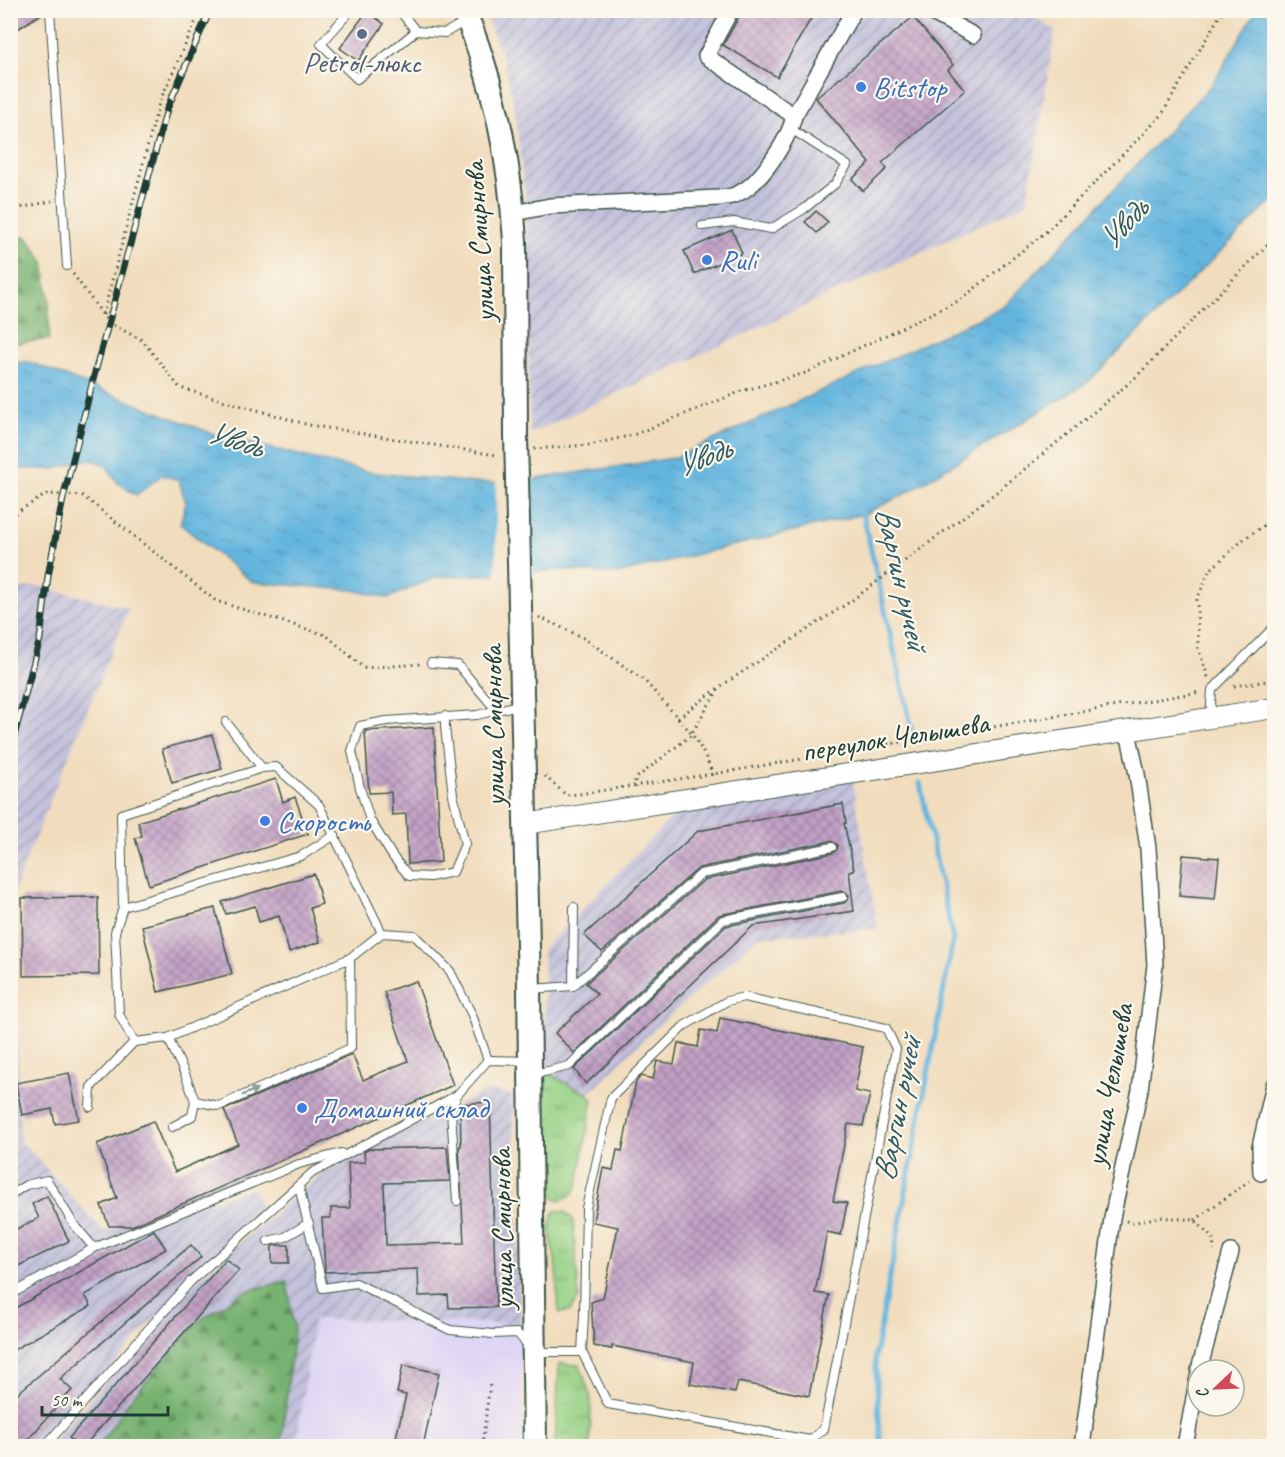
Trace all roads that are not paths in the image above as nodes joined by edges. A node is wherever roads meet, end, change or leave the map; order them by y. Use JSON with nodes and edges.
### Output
{"nodes":[{"id":1,"x":50,"y":10,"type":"edge"},
{"id":2,"x":351,"y":10,"type":"edge"},
{"id":3,"x":399,"y":10,"type":"edge"},
{"id":4,"x":731,"y":10,"type":"edge"},
{"id":5,"x":854,"y":10,"type":"edge"},
{"id":6,"x":927,"y":10,"type":"edge"},
{"id":7,"x":466,"y":15,"type":"edge"},
{"id":8,"x":416,"y":31,"type":"junction"},
{"id":9,"x":973,"y":35,"type":"dead end"},
{"id":10,"x":793,"y":122,"type":"junction"},
{"id":11,"x":514,"y":213,"type":"junction"},
{"id":12,"x":702,"y":226,"type":"dead end"},
{"id":13,"x":67,"y":266,"type":"road end"},
{"id":14,"x":1275,"y":627,"type":"edge"},
{"id":15,"x":431,"y":663,"type":"road end"},
{"id":16,"x":523,"y":704,"type":"junction"},
{"id":17,"x":1275,"y":708,"type":"edge"},
{"id":18,"x":496,"y":710,"type":"junction"},
{"id":19,"x":445,"y":716,"type":"junction"},
{"id":20,"x":1209,"y":719,"type":"junction"},
{"id":21,"x":226,"y":722,"type":"dead end"},
{"id":22,"x":1128,"y":732,"type":"junction"},
{"id":23,"x":262,"y":768,"type":"junction"},
{"id":24,"x":525,"y":824,"type":"junction"},
{"id":25,"x":335,"y":835,"type":"junction"},
{"id":26,"x":832,"y":847,"type":"dead end"},
{"id":27,"x":843,"y":897,"type":"dead end"},
{"id":28,"x":574,"y":907,"type":"dead end"},
{"id":29,"x":123,"y":908,"type":"junction"},
{"id":30,"x":382,"y":933,"type":"junction"},
{"id":31,"x":350,"y":958,"type":"junction"},
{"id":32,"x":573,"y":986,"type":"junction"},
{"id":33,"x":529,"y":989,"type":"junction"},
{"id":34,"x":168,"y":1038,"type":"junction"},
{"id":35,"x":134,"y":1042,"type":"junction"},
{"id":36,"x":488,"y":1060,"type":"junction"},
{"id":37,"x":530,"y":1067,"type":"junction"},
{"id":38,"x":1275,"y":1085,"type":"edge"},
{"id":39,"x":457,"y":1095,"type":"junction"},
{"id":40,"x":195,"y":1101,"type":"junction"},
{"id":41,"x":90,"y":1107,"type":"dead end"},
{"id":42,"x":172,"y":1127,"type":"dead end"},
{"id":43,"x":352,"y":1150,"type":"junction"},
{"id":44,"x":1261,"y":1173,"type":"road end"},
{"id":45,"x":299,"y":1186,"type":"junction"},
{"id":46,"x":15,"y":1192,"type":"dead end"},
{"id":47,"x":456,"y":1201,"type":"dead end"},
{"id":48,"x":309,"y":1223,"type":"junction"},
{"id":49,"x":268,"y":1241,"type":"dead end"},
{"id":50,"x":94,"y":1248,"type":"junction"},
{"id":51,"x":1231,"y":1252,"type":"dead end"},
{"id":52,"x":10,"y":1295,"type":"edge"},
{"id":53,"x":534,"y":1352,"type":"junction"},
{"id":54,"x":582,"y":1352,"type":"junction"},
{"id":55,"x":1202,"y":1358,"type":"edge"},
{"id":56,"x":1190,"y":1418,"type":"edge"},
{"id":57,"x":45,"y":1446,"type":"edge"},
{"id":58,"x":535,"y":1446,"type":"edge"},
{"id":59,"x":1082,"y":1446,"type":"edge"},
{"id":60,"x":1185,"y":1446,"type":"edge"}],
"edges":[{"from":1,"to":13,"type":"lane"},
{"from":2,"to":8,"type":"lane"},
{"from":3,"to":8,"type":"lane"},
{"from":4,"to":10,"type":"street"},
{"from":5,"to":10,"type":"street"},
{"from":6,"to":9,"type":"street"},
{"from":7,"to":8,"type":"lane"},
{"from":7,"to":11,"type":"main road","name":"улица Смирнова"},
{"from":10,"to":11,"type":"street"},
{"from":10,"to":12,"type":"lane"},
{"from":11,"to":16,"type":"main road","name":"улица Смирнова"},
{"from":14,"to":20,"type":"lane"},
{"from":15,"to":18,"type":"lane"},
{"from":16,"to":18,"type":"lane"},
{"from":16,"to":24,"type":"main road","name":"улица Смирнова"},
{"from":17,"to":20,"type":"street","name":"переулок Челышева"},
{"from":18,"to":19,"type":"lane"},
{"from":19,"to":19,"type":"lane"},
{"from":20,"to":22,"type":"street","name":"переулок Челышева"},
{"from":21,"to":23,"type":"lane"},
{"from":22,"to":24,"type":"street","name":"переулок Челышева"},
{"from":22,"to":59,"type":"street","name":"улица Челышева"},
{"from":23,"to":25,"type":"lane"},
{"from":23,"to":29,"type":"lane"},
{"from":24,"to":33,"type":"main road","name":"улица Смирнова"},
{"from":25,"to":29,"type":"lane"},
{"from":25,"to":30,"type":"lane"},
{"from":26,"to":32,"type":"lane"},
{"from":27,"to":37,"type":"lane"},
{"from":28,"to":32,"type":"lane"},
{"from":29,"to":35,"type":"lane"},
{"from":30,"to":31,"type":"lane"},
{"from":30,"to":36,"type":"lane"},
{"from":31,"to":34,"type":"lane"},
{"from":40,"to":31,"type":"lane","one_way":true},
{"from":32,"to":33,"type":"lane"},
{"from":33,"to":37,"type":"main road","name":"улица Смирнова"},
{"from":34,"to":35,"type":"lane"},
{"from":34,"to":40,"type":"lane"},
{"from":35,"to":41,"type":"lane"},
{"from":36,"to":37,"type":"lane"},
{"from":36,"to":39,"type":"lane"},
{"from":37,"to":53,"type":"main road","name":"улица Смирнова"},
{"from":38,"to":44,"type":"street"},
{"from":39,"to":43,"type":"lane"},
{"from":39,"to":47,"type":"lane"},
{"from":40,"to":42,"type":"lane"},
{"from":43,"to":45,"type":"lane"},
{"from":43,"to":50,"type":"lane"},
{"from":45,"to":48,"type":"lane"},
{"from":45,"to":57,"type":"lane"},
{"from":46,"to":50,"type":"lane"},
{"from":48,"to":49,"type":"lane"},
{"from":48,"to":53,"type":"lane"},
{"from":50,"to":52,"type":"lane"},
{"from":51,"to":55,"type":"street"},
{"from":53,"to":54,"type":"lane"},
{"from":53,"to":58,"type":"main road","name":"улица Смирнова"},
{"from":54,"to":54,"type":"lane"},
{"from":56,"to":60,"type":"street"}]}
